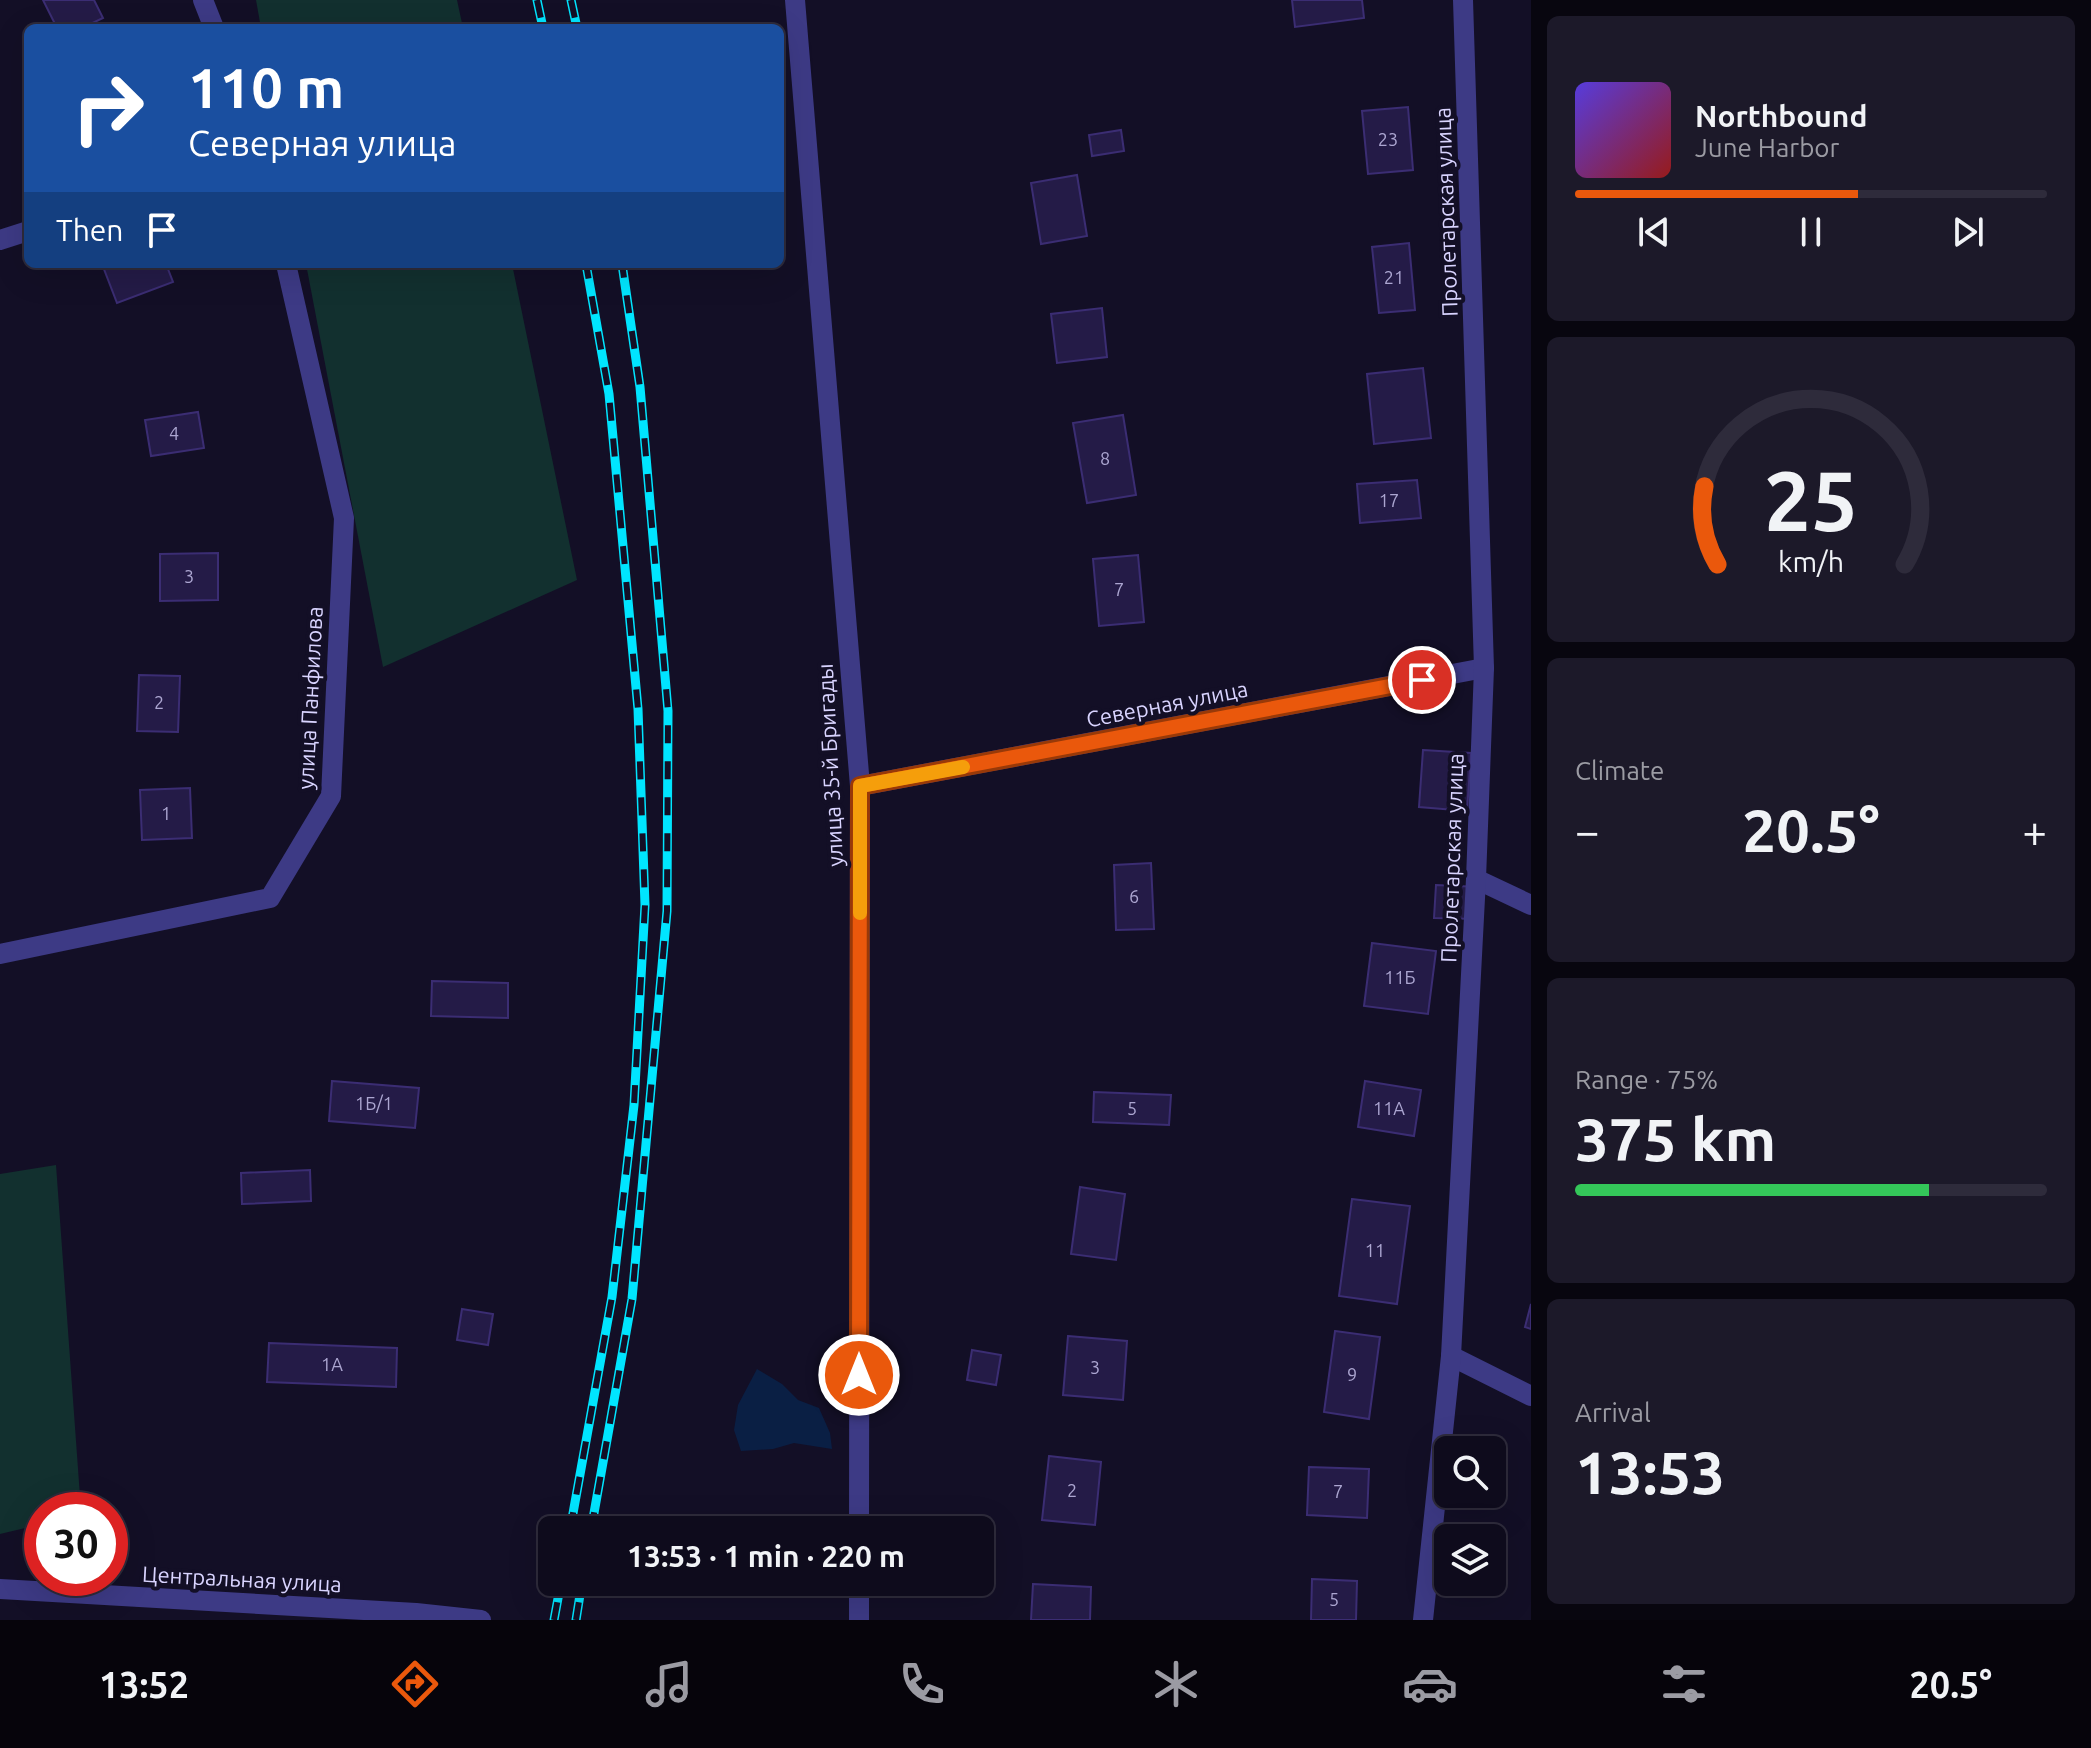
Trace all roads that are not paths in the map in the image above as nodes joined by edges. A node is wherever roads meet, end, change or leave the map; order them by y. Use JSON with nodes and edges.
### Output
{"nodes":[{"id":1,"x":203,"y":0,"type":"edge"},
{"id":2,"x":795,"y":0,"type":"edge"},
{"id":3,"x":1463,"y":0,"type":"edge"},
{"id":4,"x":212,"y":24,"type":"edge"},
{"id":5,"x":24,"y":232,"type":"edge"},
{"id":6,"x":0,"y":240,"type":"edge"},
{"id":7,"x":287,"y":268,"type":"edge"},
{"id":8,"x":1484,"y":668,"type":"junction"},
{"id":9,"x":860,"y":786,"type":"junction"},
{"id":10,"x":1476,"y":879,"type":"junction"},
{"id":11,"x":1531,"y":905,"type":"edge"},
{"id":12,"x":0,"y":954,"type":"edge"},
{"id":13,"x":1451,"y":1356,"type":"junction"},
{"id":14,"x":1531,"y":1396,"type":"edge"},
{"id":15,"x":859,"y":1516,"type":"edge"},
{"id":16,"x":0,"y":1589,"type":"edge"},
{"id":17,"x":859,"y":1596,"type":"edge"},
{"id":18,"x":481,"y":1620,"type":"edge"},
{"id":19,"x":859,"y":1620,"type":"edge"},
{"id":20,"x":1423,"y":1620,"type":"edge"}],
"edges":[{"from":1,"to":4,"type":"street"},
{"from":2,"to":9,"type":"street","name":"улица 35-й Бригады"},
{"from":3,"to":8,"type":"street","name":"Пролетарская улица"},
{"from":5,"to":6,"type":"street"},
{"from":7,"to":12,"type":"street","name":"улица Панфилова"},
{"from":8,"to":9,"type":"street","name":"Северная улица"},
{"from":8,"to":10,"type":"street","name":"Пролетарская улица"},
{"from":9,"to":15,"type":"street","name":"улица 35-й Бригады"},
{"from":10,"to":11,"type":"street"},
{"from":10,"to":13,"type":"street","name":"Пролетарская улица"},
{"from":13,"to":14,"type":"street"},
{"from":13,"to":20,"type":"street","name":"Пролетарская улица"},
{"from":16,"to":18,"type":"street","name":"Центральная улица"},
{"from":17,"to":19,"type":"street"}]}
